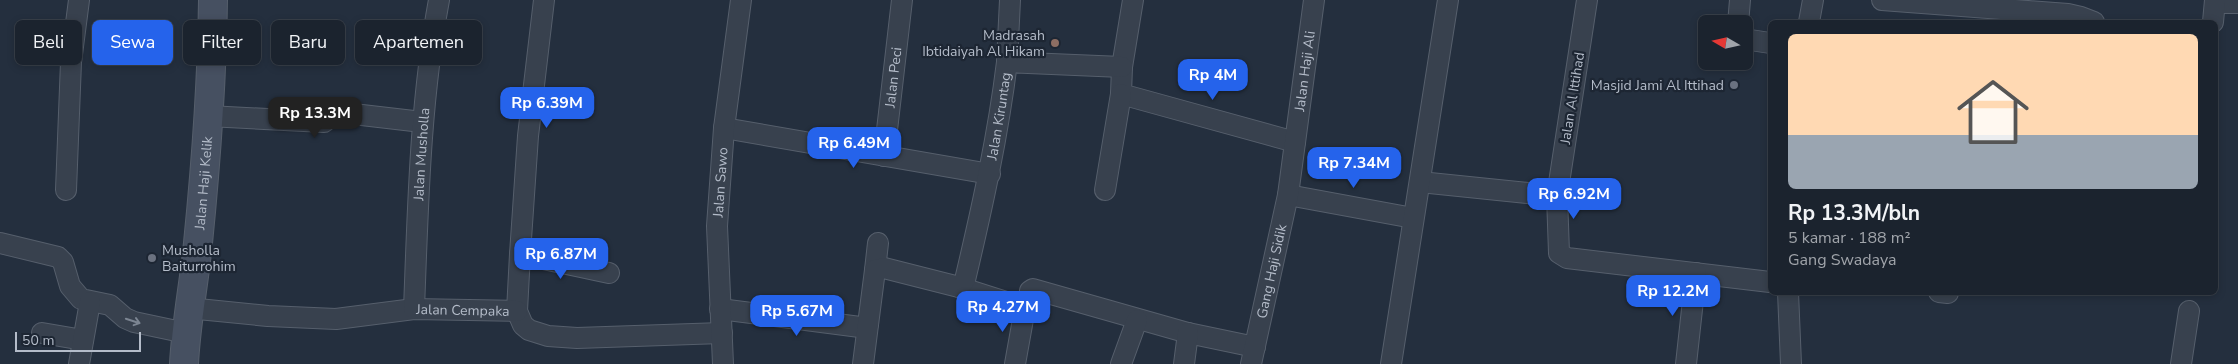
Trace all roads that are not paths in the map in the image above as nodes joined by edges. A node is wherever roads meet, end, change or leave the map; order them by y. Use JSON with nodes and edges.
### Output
{"nodes":[{"id":1,"x":79,"y":0,"type":"edge"},
{"id":2,"x":213,"y":0,"type":"edge"},
{"id":3,"x":439,"y":0,"type":"edge"},
{"id":4,"x":544,"y":0,"type":"edge"},
{"id":5,"x":741,"y":0,"type":"edge"},
{"id":6,"x":902,"y":0,"type":"edge"},
{"id":7,"x":1010,"y":0,"type":"edge"},
{"id":8,"x":1132,"y":0,"type":"edge"},
{"id":9,"x":1314,"y":0,"type":"edge"},
{"id":10,"x":1448,"y":0,"type":"edge"},
{"id":11,"x":1587,"y":0,"type":"edge"},
{"id":12,"x":1736,"y":0,"type":"edge"},
{"id":13,"x":1813,"y":0,"type":"edge"},
{"id":14,"x":1882,"y":0,"type":"edge"},
{"id":15,"x":2238,"y":3,"type":"edge"},
{"id":16,"x":2215,"y":9,"type":"edge"},
{"id":17,"x":1737,"y":15,"type":"edge"},
{"id":18,"x":1810,"y":20,"type":"edge"},
{"id":19,"x":2090,"y":20,"type":"edge"},
{"id":20,"x":1753,"y":40,"type":"edge"},
{"id":21,"x":1768,"y":43,"type":"edge"},
{"id":22,"x":1007,"y":62,"type":"junction"},
{"id":23,"x":1122,"y":67,"type":"junction"},
{"id":24,"x":1121,"y":94,"type":"junction"},
{"id":25,"x":208,"y":116,"type":"junction"},
{"id":26,"x":422,"y":122,"type":"junction"},
{"id":27,"x":724,"y":128,"type":"junction"},
{"id":28,"x":1295,"y":142,"type":"junction"},
{"id":29,"x":884,"y":156,"type":"junction"},
{"id":30,"x":990,"y":174,"type":"junction"},
{"id":31,"x":1420,"y":182,"type":"junction"},
{"id":32,"x":66,"y":190,"type":"dead end"},
{"id":33,"x":1105,"y":190,"type":"dead end"},
{"id":34,"x":1288,"y":196,"type":"junction"},
{"id":35,"x":1556,"y":196,"type":"junction"},
{"id":36,"x":1413,"y":218,"type":"junction"},
{"id":37,"x":0,"y":243,"type":"edge"},
{"id":38,"x":878,"y":243,"type":"dead end"},
{"id":39,"x":520,"y":254,"type":"junction"},
{"id":40,"x":875,"y":270,"type":"junction"},
{"id":41,"x":609,"y":272,"type":"dead end"},
{"id":42,"x":1696,"y":273,"type":"junction"},
{"id":43,"x":1768,"y":282,"type":"edge"},
{"id":44,"x":959,"y":287,"type":"junction"},
{"id":45,"x":1788,"y":295,"type":"edge"},
{"id":46,"x":90,"y":302,"type":"junction"},
{"id":47,"x":1025,"y":308,"type":"junction"},
{"id":48,"x":414,"y":309,"type":"junction"},
{"id":49,"x":720,"y":309,"type":"junction"},
{"id":50,"x":517,"y":311,"type":"junction"},
{"id":51,"x":2189,"y":311,"type":"dead end"},
{"id":52,"x":187,"y":320,"type":"junction"},
{"id":53,"x":1137,"y":320,"type":"junction"},
{"id":54,"x":868,"y":324,"type":"junction"},
{"id":55,"x":42,"y":333,"type":"dead end"},
{"id":56,"x":722,"y":333,"type":"junction"},
{"id":57,"x":1188,"y":333,"type":"junction"},
{"id":58,"x":83,"y":340,"type":"junction"},
{"id":59,"x":1253,"y":356,"type":"edge"},
{"id":60,"x":79,"y":364,"type":"edge"},
{"id":61,"x":184,"y":364,"type":"edge"},
{"id":62,"x":723,"y":364,"type":"edge"},
{"id":63,"x":863,"y":364,"type":"edge"},
{"id":64,"x":1015,"y":364,"type":"edge"},
{"id":65,"x":1121,"y":364,"type":"edge"},
{"id":66,"x":1184,"y":364,"type":"edge"},
{"id":67,"x":1391,"y":364,"type":"edge"},
{"id":68,"x":1686,"y":364,"type":"edge"},
{"id":69,"x":1791,"y":364,"type":"edge"},
{"id":70,"x":2181,"y":364,"type":"edge"}],
"edges":[{"from":1,"to":32,"type":"street"},
{"from":2,"to":25,"type":"street","name":"Jalan Haji Kelik"},
{"from":3,"to":26,"type":"street","name":"Jalan Musholla"},
{"from":4,"to":39,"type":"street","name":"Jalan Cempaka"},
{"from":5,"to":27,"type":"street","name":"Jalan Sawo"},
{"from":6,"to":29,"type":"street","name":"Jalan Peci"},
{"from":7,"to":22,"type":"street"},
{"from":8,"to":23,"type":"street"},
{"from":9,"to":28,"type":"street","name":"Jalan Haji Ali"},
{"from":10,"to":31,"type":"street"},
{"from":11,"to":35,"type":"street","name":"Jalan Al Ittihad"},
{"from":12,"to":17,"type":"street"},
{"from":13,"to":18,"type":"street"},
{"from":14,"to":19,"type":"street"},
{"from":15,"to":16,"type":"street"},
{"from":20,"to":21,"type":"street"},
{"from":22,"to":23,"type":"street","name":"Jalan Kiruntag"},
{"from":22,"to":30,"type":"street","name":"Jalan Kiruntag"},
{"from":23,"to":24,"type":"street"},
{"from":24,"to":28,"type":"street"},
{"from":24,"to":33,"type":"street"},
{"from":25,"to":26,"type":"street"},
{"from":25,"to":52,"type":"street","name":"Jalan Haji Kelik"},
{"from":26,"to":48,"type":"street","name":"Jalan Musholla"},
{"from":27,"to":29,"type":"street","name":"Jalan Kiruntag"},
{"from":27,"to":49,"type":"street","name":"Jalan Sawo"},
{"from":28,"to":34,"type":"street","name":"Jalan Haji Ali"},
{"from":29,"to":30,"type":"street","name":"Jalan Kiruntag"},
{"from":30,"to":44,"type":"street","name":"Jalan Kiruntag"},
{"from":31,"to":35,"type":"street"},
{"from":31,"to":36,"type":"street"},
{"from":34,"to":36,"type":"street"},
{"from":34,"to":59,"type":"street","name":"Gang Haji Sidik"},
{"from":35,"to":42,"type":"street","name":"Jalan Al Ittihad"},
{"from":36,"to":67,"type":"street"},
{"from":37,"to":46,"type":"street"},
{"from":38,"to":40,"type":"street"},
{"from":39,"to":41,"type":"street"},
{"from":39,"to":50,"type":"street","name":"Jalan Cempaka"},
{"from":40,"to":44,"type":"street"},
{"from":40,"to":54,"type":"street"},
{"from":42,"to":43,"type":"street","name":"Jalan Al Ittihad"},
{"from":42,"to":68,"type":"street"},
{"from":44,"to":47,"type":"street"},
{"from":45,"to":69,"type":"street"},
{"from":46,"to":52,"type":"street","name":"Jalan Cempaka","one_way":true},
{"from":46,"to":58,"type":"street"},
{"from":47,"to":53,"type":"street"},
{"from":47,"to":64,"type":"street"},
{"from":48,"to":50,"type":"street","name":"Jalan Cempaka"},
{"from":48,"to":52,"type":"street","name":"Jalan Cempaka"},
{"from":49,"to":54,"type":"street"},
{"from":49,"to":56,"type":"street","name":"Jalan Sawo"},
{"from":50,"to":56,"type":"street"},
{"from":51,"to":70,"type":"street"},
{"from":52,"to":61,"type":"street","name":"Jalan Haji Kelik"},
{"from":53,"to":57,"type":"street"},
{"from":53,"to":65,"type":"street"},
{"from":54,"to":63,"type":"street"},
{"from":55,"to":58,"type":"street"},
{"from":56,"to":62,"type":"street","name":"Jalan Sawo"},
{"from":57,"to":59,"type":"street"},
{"from":57,"to":66,"type":"street"},
{"from":58,"to":60,"type":"street"}]}
